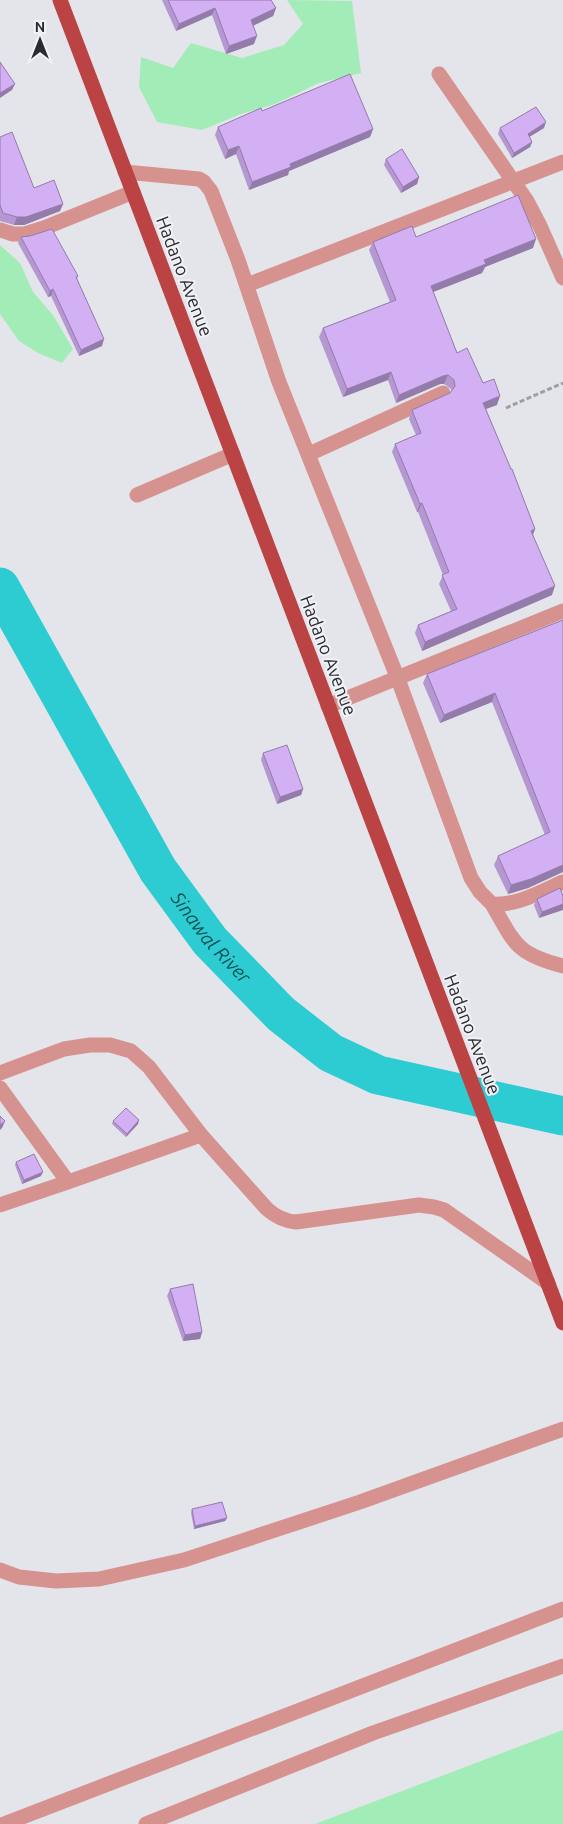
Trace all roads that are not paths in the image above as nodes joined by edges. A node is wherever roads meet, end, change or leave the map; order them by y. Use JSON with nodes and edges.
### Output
{"nodes":[{"id":1,"x":60,"y":0,"type":"edge"},
{"id":2,"x":439,"y":74,"type":"dead end"},
{"id":3,"x":563,"y":162,"type":"edge"},
{"id":4,"x":125,"y":172,"type":"junction"},
{"id":5,"x":514,"y":181,"type":"junction"},
{"id":6,"x":133,"y":192,"type":"junction"},
{"id":7,"x":0,"y":230,"type":"edge"},
{"id":8,"x":563,"y":278,"type":"edge"},
{"id":9,"x":247,"y":285,"type":"junction"},
{"id":10,"x":443,"y":394,"type":"edge"},
{"id":11,"x":233,"y":454,"type":"junction"},
{"id":12,"x":309,"y":454,"type":"junction"},
{"id":13,"x":137,"y":495,"type":"dead end"},
{"id":14,"x":563,"y":611,"type":"edge"},
{"id":15,"x":398,"y":679,"type":"junction"},
{"id":16,"x":328,"y":706,"type":"junction"},
{"id":17,"x":563,"y":882,"type":"edge"},
{"id":18,"x":492,"y":904,"type":"junction"},
{"id":19,"x":563,"y":966,"type":"edge"},
{"id":20,"x":0,"y":1073,"type":"edge"},
{"id":21,"x":0,"y":1088,"type":"edge"},
{"id":22,"x":201,"y":1134,"type":"junction"},
{"id":23,"x":68,"y":1182,"type":"junction"},
{"id":24,"x":0,"y":1205,"type":"edge"},
{"id":25,"x":548,"y":1283,"type":"junction"},
{"id":26,"x":563,"y":1324,"type":"edge"},
{"id":27,"x":563,"y":1430,"type":"edge"},
{"id":28,"x":0,"y":1570,"type":"edge"},
{"id":29,"x":563,"y":1609,"type":"edge"},
{"id":30,"x":563,"y":1666,"type":"edge"},
{"id":31,"x":4,"y":1824,"type":"edge"},
{"id":32,"x":146,"y":1824,"type":"edge"}],
"edges":[{"from":1,"to":4,"type":"main road","name":"Hadano Avenue"},
{"from":2,"to":5,"type":"street"},
{"from":3,"to":5,"type":"street"},
{"from":4,"to":6,"type":"main road","name":"Hadano Avenue"},
{"from":4,"to":9,"type":"street"},
{"from":5,"to":8,"type":"street"},
{"from":5,"to":9,"type":"street"},
{"from":6,"to":7,"type":"street"},
{"from":6,"to":11,"type":"main road","name":"Hadano Avenue"},
{"from":9,"to":12,"type":"street"},
{"from":10,"to":12,"type":"street"},
{"from":11,"to":13,"type":"street"},
{"from":11,"to":16,"type":"main road","name":"Hadano Avenue"},
{"from":12,"to":15,"type":"street"},
{"from":14,"to":15,"type":"street"},
{"from":15,"to":16,"type":"street"},
{"from":15,"to":18,"type":"street"},
{"from":16,"to":25,"type":"main road","name":"Hadano Avenue"},
{"from":17,"to":18,"type":"street"},
{"from":18,"to":19,"type":"street"},
{"from":20,"to":22,"type":"street"},
{"from":21,"to":23,"type":"street"},
{"from":22,"to":23,"type":"street"},
{"from":22,"to":25,"type":"street"},
{"from":23,"to":24,"type":"street"},
{"from":25,"to":26,"type":"main road","name":"Hadano Avenue"},
{"from":27,"to":28,"type":"street"},
{"from":29,"to":31,"type":"street"},
{"from":30,"to":32,"type":"street"}]}
